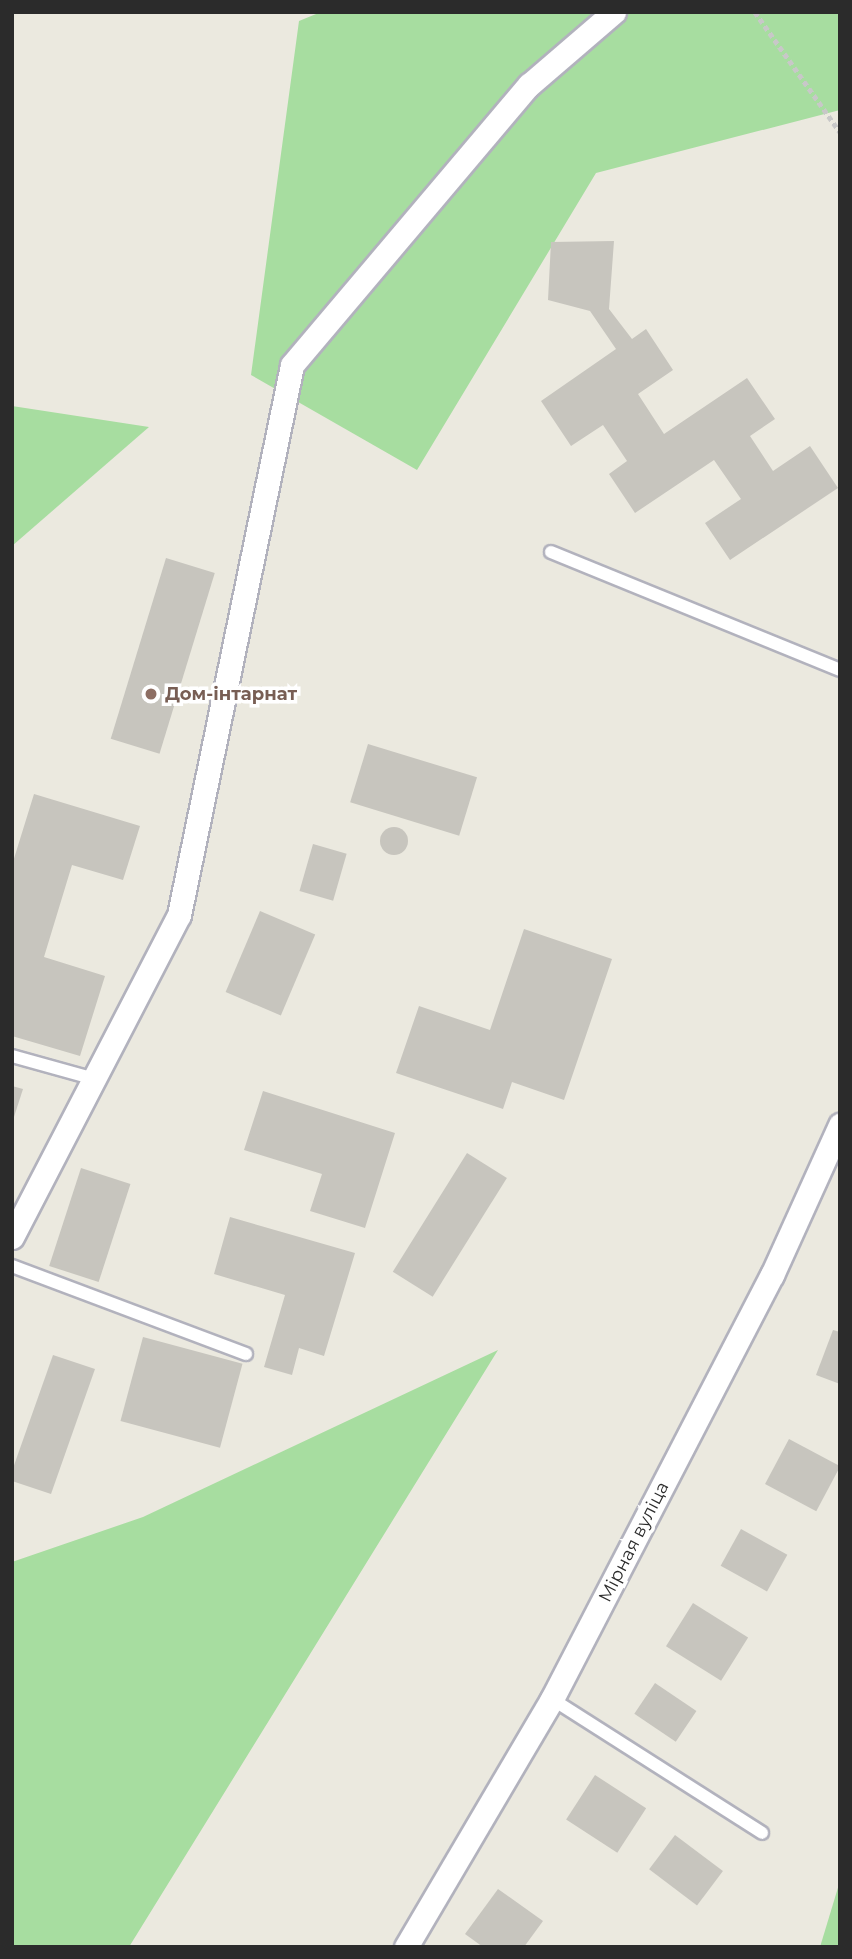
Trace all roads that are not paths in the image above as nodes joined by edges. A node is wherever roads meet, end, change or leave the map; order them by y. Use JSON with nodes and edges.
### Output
{"nodes":[{"id":1,"x":614,"y":12,"type":"edge"},
{"id":2,"x":551,"y":552,"type":"dead end"},
{"id":3,"x":840,"y":670,"type":"edge"},
{"id":4,"x":12,"y":1056,"type":"edge"},
{"id":5,"x":95,"y":1079,"type":"junction"},
{"id":6,"x":840,"y":1125,"type":"edge"},
{"id":7,"x":12,"y":1237,"type":"edge"},
{"id":8,"x":12,"y":1266,"type":"edge"},
{"id":9,"x":246,"y":1354,"type":"dead end"},
{"id":10,"x":552,"y":1699,"type":"junction"},
{"id":11,"x":762,"y":1833,"type":"dead end"},
{"id":12,"x":414,"y":1944,"type":"edge"}],
"edges":[{"from":1,"to":5,"type":"street"},
{"from":2,"to":3,"type":"lane"},
{"from":4,"to":5,"type":"lane"},
{"from":5,"to":7,"type":"street"},
{"from":6,"to":10,"type":"street","name":"Мірная вуліца"},
{"from":8,"to":9,"type":"lane"},
{"from":10,"to":11,"type":"lane"},
{"from":10,"to":12,"type":"street","name":"Мірная вуліца"}]}
